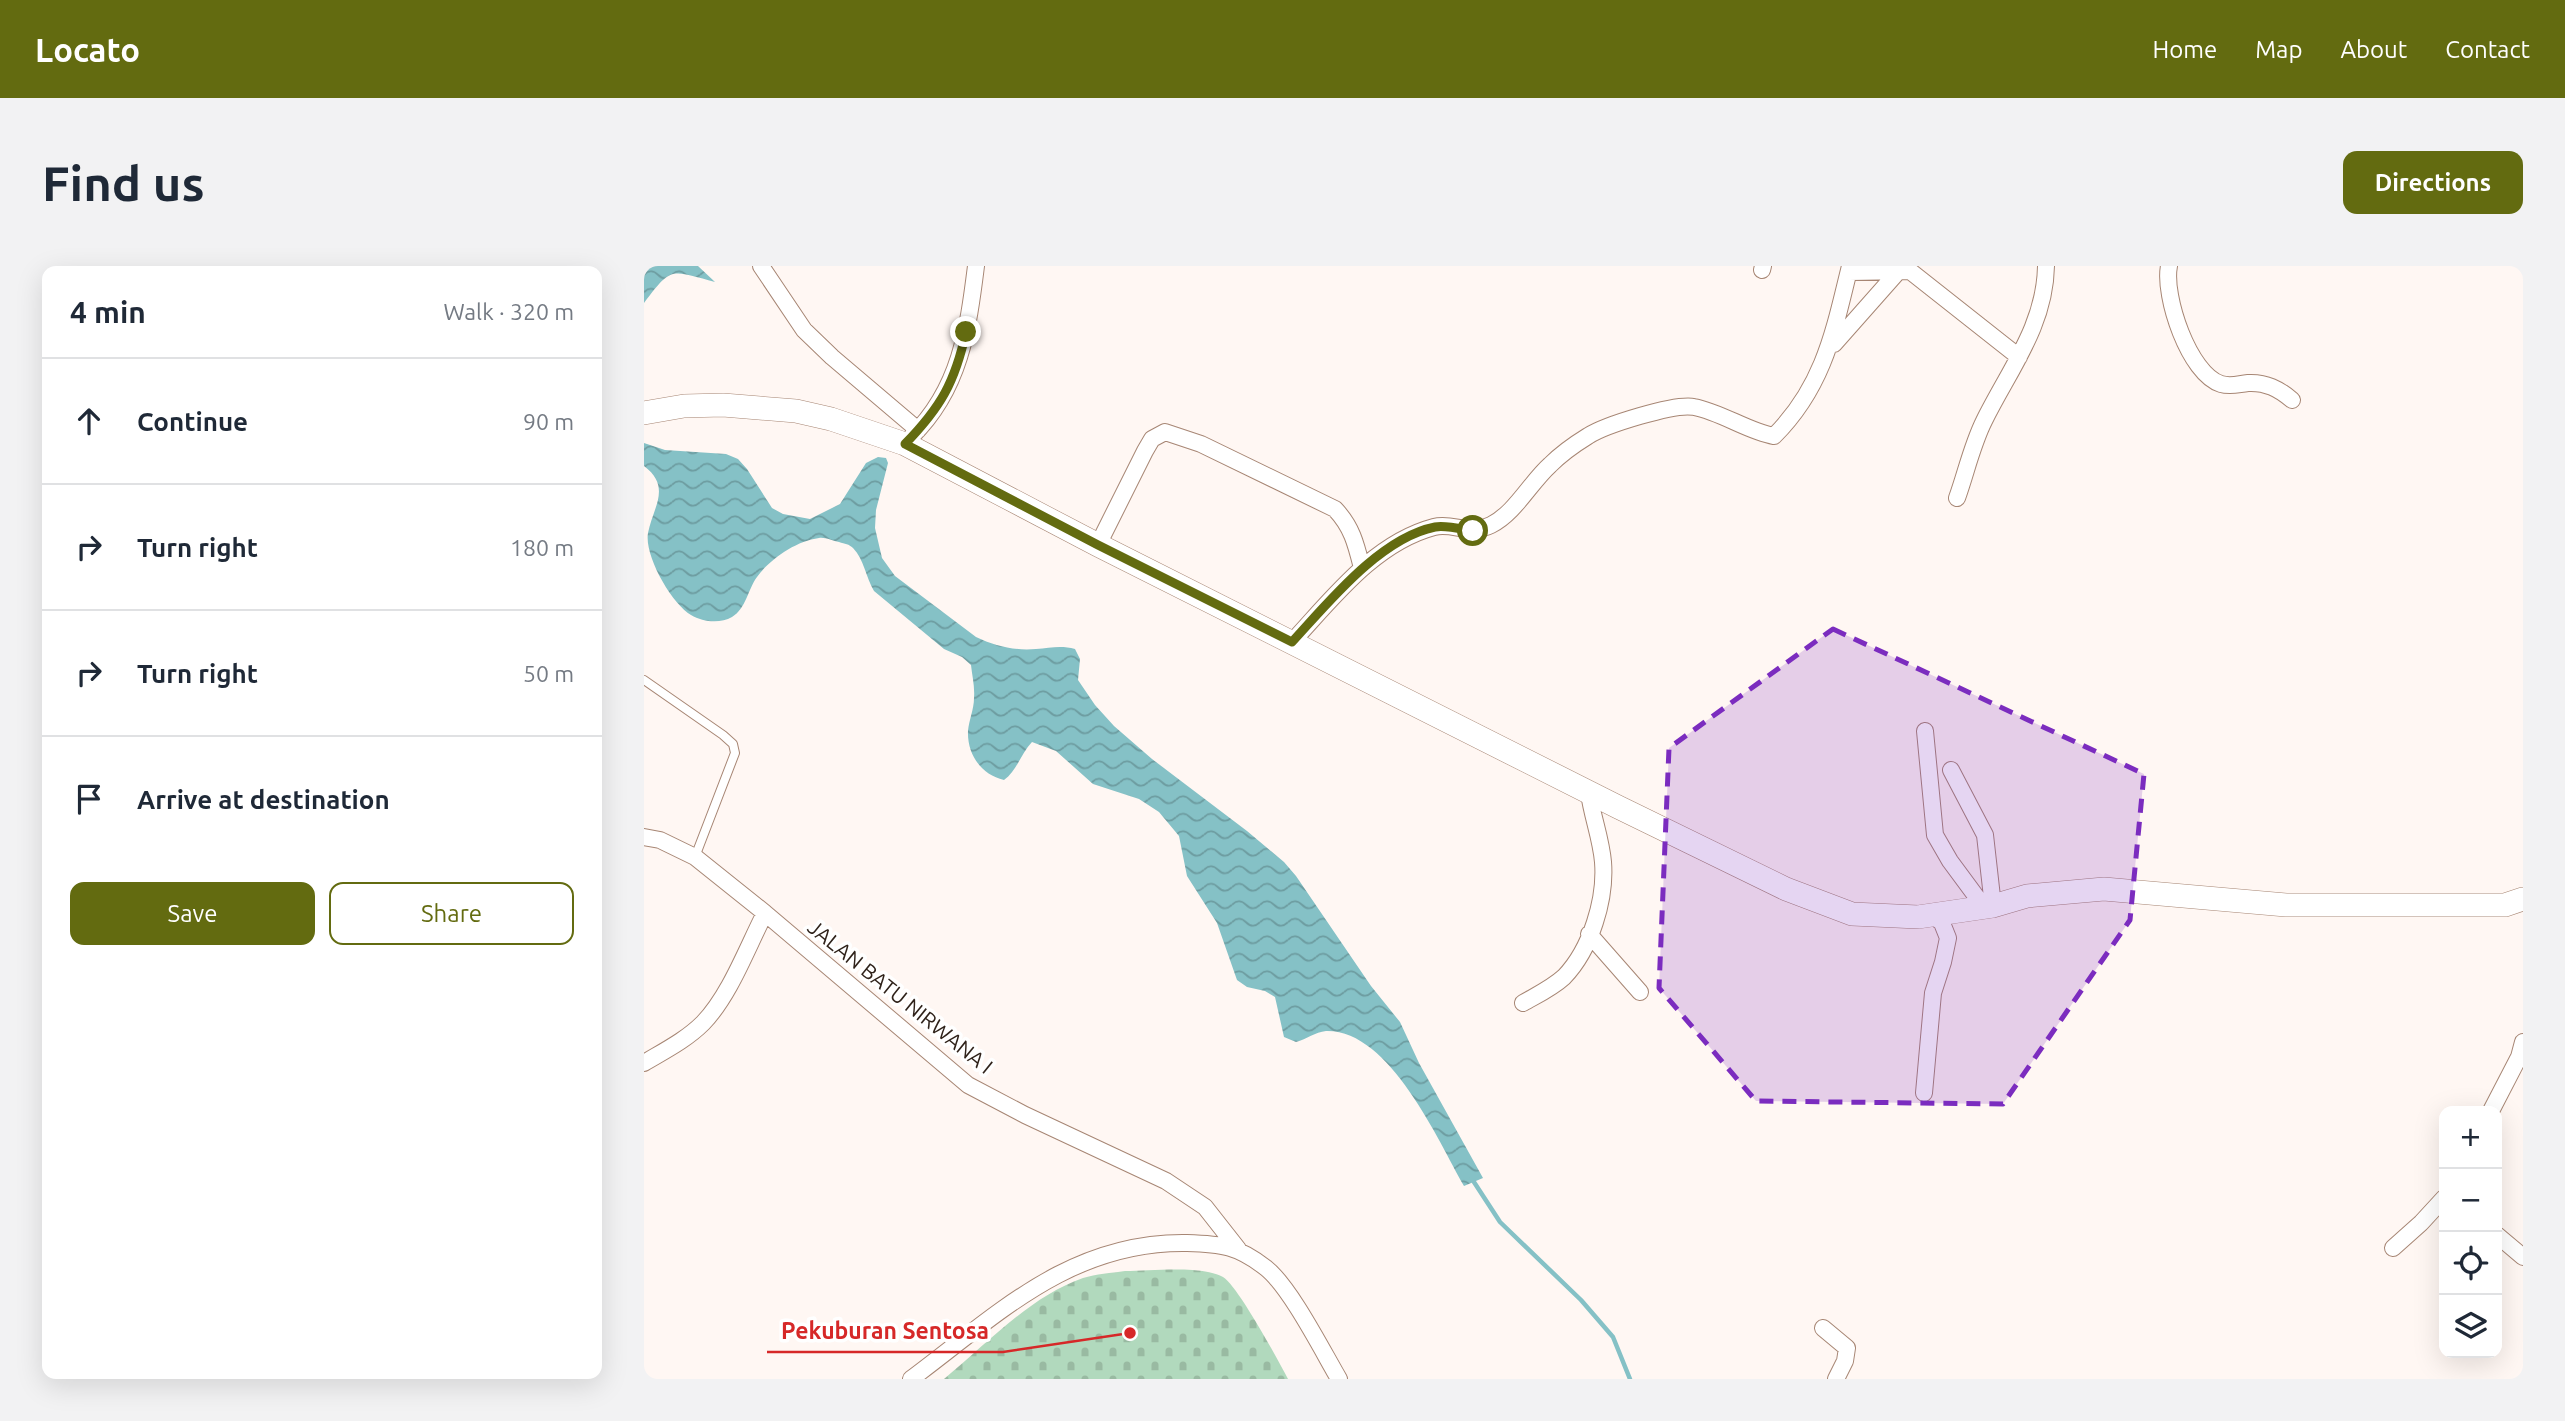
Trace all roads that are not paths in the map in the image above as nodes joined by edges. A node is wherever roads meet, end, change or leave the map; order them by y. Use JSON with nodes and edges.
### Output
{"nodes":[{"id":1,"x":761,"y":266,"type":"edge"},
{"id":2,"x":976,"y":266,"type":"edge"},
{"id":3,"x":2046,"y":266,"type":"edge"},
{"id":4,"x":2169,"y":266,"type":"edge"},
{"id":5,"x":1901,"y":268,"type":"edge"},
{"id":6,"x":1849,"y":269,"type":"edge"},
{"id":7,"x":1826,"y":354,"type":"junction"},
{"id":8,"x":2019,"y":357,"type":"junction"},
{"id":9,"x":2292,"y":400,"type":"dead end"},
{"id":10,"x":644,"y":413,"type":"edge"},
{"id":11,"x":911,"y":437,"type":"junction"},
{"id":12,"x":1956,"y":498,"type":"dead end"},
{"id":13,"x":1098,"y":545,"type":"junction"},
{"id":14,"x":1362,"y":568,"type":"junction"},
{"id":15,"x":1292,"y":642,"type":"junction"},
{"id":16,"x":644,"y":680,"type":"edge"},
{"id":17,"x":1924,"y":731,"type":"dead end"},
{"id":18,"x":1951,"y":770,"type":"dead end"},
{"id":19,"x":1589,"y":793,"type":"junction"},
{"id":20,"x":644,"y":837,"type":"edge"},
{"id":21,"x":695,"y":858,"type":"junction"},
{"id":22,"x":2523,"y":899,"type":"edge"},
{"id":23,"x":1989,"y":907,"type":"junction"},
{"id":24,"x":765,"y":913,"type":"junction"},
{"id":25,"x":1933,"y":915,"type":"junction"},
{"id":26,"x":1589,"y":934,"type":"junction"},
{"id":27,"x":1640,"y":992,"type":"dead end"},
{"id":28,"x":1523,"y":1003,"type":"dead end"},
{"id":29,"x":2523,"y":1042,"type":"edge"},
{"id":30,"x":644,"y":1063,"type":"edge"},
{"id":31,"x":1924,"y":1093,"type":"dead end"},
{"id":32,"x":2494,"y":1106,"type":"edge"},
{"id":33,"x":2439,"y":1203,"type":"edge"},
{"id":34,"x":2502,"y":1239,"type":"edge"},
{"id":35,"x":2393,"y":1248,"type":"dead end"},
{"id":36,"x":1238,"y":1249,"type":"junction"},
{"id":37,"x":2523,"y":1257,"type":"edge"},
{"id":38,"x":1823,"y":1328,"type":"dead end"},
{"id":39,"x":911,"y":1379,"type":"edge"},
{"id":40,"x":1339,"y":1379,"type":"edge"},
{"id":41,"x":1836,"y":1379,"type":"edge"}],
"edges":[{"from":1,"to":11,"type":"street"},
{"from":2,"to":11,"type":"street"},
{"from":3,"to":8,"type":"street"},
{"from":4,"to":9,"type":"street"},
{"from":5,"to":6,"type":"street"},
{"from":5,"to":7,"type":"street"},
{"from":5,"to":8,"type":"street"},
{"from":6,"to":7,"type":"street"},
{"from":7,"to":14,"type":"street"},
{"from":8,"to":12,"type":"street"},
{"from":10,"to":11,"type":"street"},
{"from":11,"to":13,"type":"street"},
{"from":13,"to":14,"type":"street"},
{"from":13,"to":15,"type":"street"},
{"from":14,"to":15,"type":"street"},
{"from":15,"to":19,"type":"street"},
{"from":16,"to":21,"type":"lane"},
{"from":17,"to":23,"type":"street"},
{"from":18,"to":23,"type":"street"},
{"from":19,"to":25,"type":"street"},
{"from":19,"to":26,"type":"street"},
{"from":20,"to":21,"type":"street","name":"JALAN BATU NIRWANA I"},
{"from":21,"to":24,"type":"street","name":"JALAN BATU NIRWANA I"},
{"from":22,"to":23,"type":"street"},
{"from":23,"to":25,"type":"street"},
{"from":24,"to":30,"type":"street"},
{"from":24,"to":36,"type":"street","name":"JALAN BATU NIRWANA I"},
{"from":25,"to":31,"type":"street"},
{"from":26,"to":27,"type":"street"},
{"from":26,"to":28,"type":"street"},
{"from":29,"to":32,"type":"street"},
{"from":33,"to":35,"type":"street"},
{"from":34,"to":37,"type":"street"},
{"from":36,"to":39,"type":"street"},
{"from":36,"to":40,"type":"street"},
{"from":38,"to":41,"type":"street"}]}
